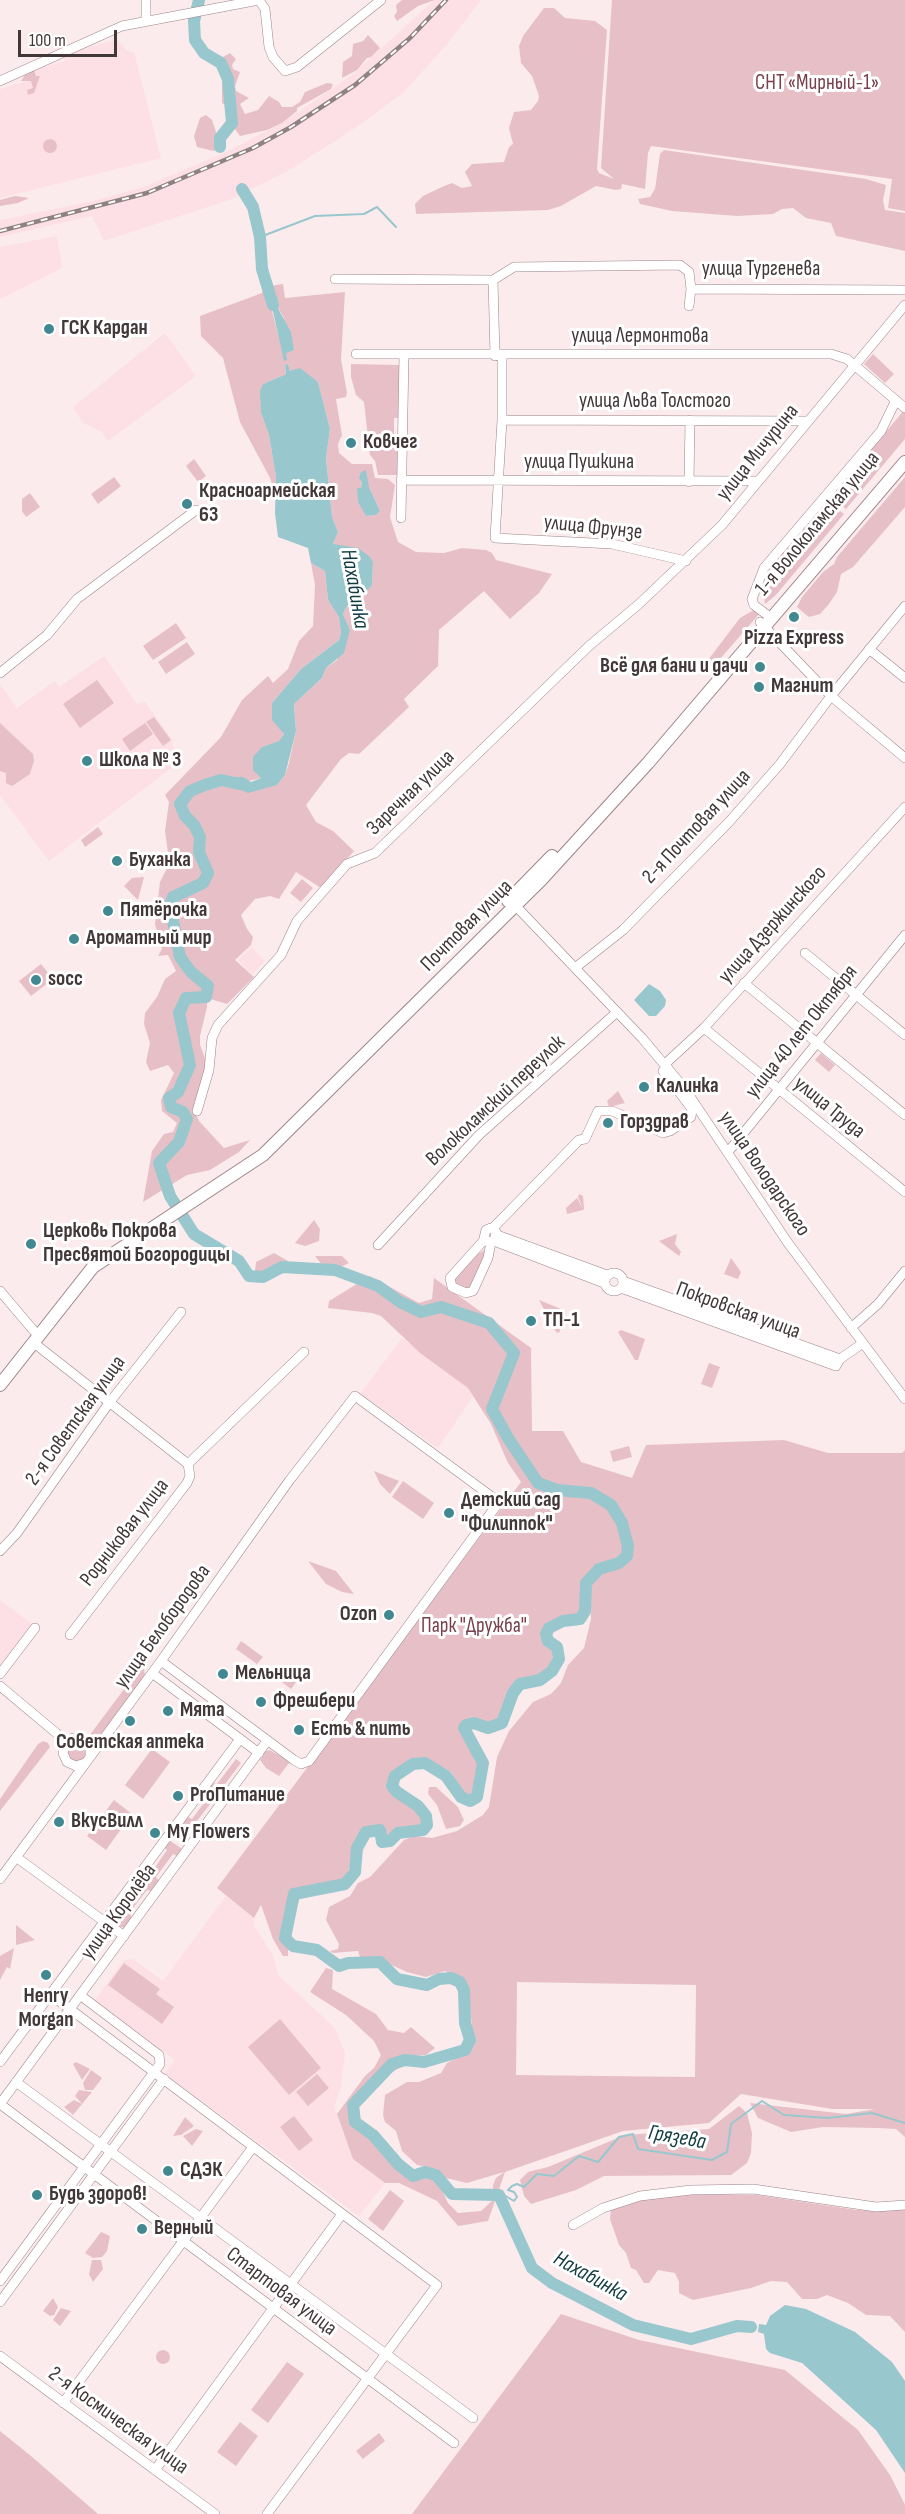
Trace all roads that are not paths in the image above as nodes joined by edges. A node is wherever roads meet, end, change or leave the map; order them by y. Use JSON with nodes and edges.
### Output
{"nodes":[{"id":1,"x":146,"y":0,"type":"edge"},
{"id":2,"x":259,"y":0,"type":"edge"},
{"id":3,"x":381,"y":0,"type":"edge"},
{"id":4,"x":146,"y":21,"type":"junction"},
{"id":5,"x":0,"y":81,"type":"edge"},
{"id":6,"x":335,"y":279,"type":"dead end"},
{"id":7,"x":492,"y":280,"type":"junction"},
{"id":8,"x":691,"y":289,"type":"junction"},
{"id":9,"x":905,"y":290,"type":"edge"},
{"id":10,"x":905,"y":304,"type":"edge"},
{"id":11,"x":689,"y":306,"type":"dead end"},
{"id":12,"x":356,"y":354,"type":"dead end"},
{"id":13,"x":404,"y":355,"type":"junction"},
{"id":14,"x":498,"y":356,"type":"junction"},
{"id":15,"x":855,"y":365,"type":"junction"},
{"id":16,"x":896,"y":400,"type":"junction"},
{"id":17,"x":905,"y":408,"type":"edge"},
{"id":18,"x":502,"y":420,"type":"junction"},
{"id":19,"x":690,"y":420,"type":"junction"},
{"id":20,"x":807,"y":421,"type":"junction"},
{"id":21,"x":905,"y":451,"type":"edge"},
{"id":22,"x":905,"y":462,"type":"edge"},
{"id":23,"x":402,"y":480,"type":"junction"},
{"id":24,"x":499,"y":481,"type":"junction"},
{"id":25,"x":689,"y":482,"type":"junction"},
{"id":26,"x":757,"y":482,"type":"junction"},
{"id":27,"x":196,"y":510,"type":"dead end"},
{"id":28,"x":401,"y":518,"type":"dead end"},
{"id":29,"x":686,"y":561,"type":"junction"},
{"id":30,"x":905,"y":606,"type":"edge"},
{"id":31,"x":764,"y":621,"type":"junction"},
{"id":32,"x":869,"y":649,"type":"junction"},
{"id":33,"x":0,"y":673,"type":"edge"},
{"id":34,"x":905,"y":678,"type":"edge"},
{"id":35,"x":831,"y":696,"type":"junction"},
{"id":36,"x":905,"y":758,"type":"edge"},
{"id":37,"x":905,"y":807,"type":"edge"},
{"id":38,"x":512,"y":903,"type":"junction"},
{"id":39,"x":905,"y":935,"type":"edge"},
{"id":40,"x":805,"y":953,"type":"dead end"},
{"id":41,"x":575,"y":968,"type":"junction"},
{"id":42,"x":744,"y":983,"type":"junction"},
{"id":43,"x":856,"y":995,"type":"junction"},
{"id":44,"x":617,"y":1012,"type":"junction"},
{"id":45,"x":704,"y":1028,"type":"junction"},
{"id":46,"x":905,"y":1035,"type":"edge"},
{"id":47,"x":817,"y":1042,"type":"junction"},
{"id":48,"x":667,"y":1066,"type":"junction"},
{"id":49,"x":777,"y":1089,"type":"junction"},
{"id":50,"x":197,"y":1111,"type":"dead end"},
{"id":51,"x":905,"y":1115,"type":"edge"},
{"id":52,"x":728,"y":1152,"type":"junction"},
{"id":53,"x":905,"y":1192,"type":"edge"},
{"id":54,"x":164,"y":1216,"type":"junction"},
{"id":55,"x":492,"y":1237,"type":"junction"},
{"id":56,"x":378,"y":1245,"type":"dead end"},
{"id":57,"x":905,"y":1271,"type":"edge"},
{"id":58,"x":605,"y":1279,"type":"junction"},
{"id":59,"x":622,"y":1284,"type":"junction"},
{"id":60,"x":0,"y":1291,"type":"edge"},
{"id":61,"x":181,"y":1312,"type":"dead end"},
{"id":62,"x":851,"y":1328,"type":"junction"},
{"id":63,"x":34,"y":1337,"type":"junction"},
{"id":64,"x":863,"y":1343,"type":"junction"},
{"id":65,"x":304,"y":1352,"type":"dead end"},
{"id":66,"x":0,"y":1372,"type":"edge"},
{"id":67,"x":0,"y":1385,"type":"edge"},
{"id":68,"x":905,"y":1399,"type":"edge"},
{"id":69,"x":110,"y":1403,"type":"junction"},
{"id":70,"x":188,"y":1464,"type":"junction"},
{"id":71,"x":0,"y":1551,"type":"edge"},
{"id":72,"x":35,"y":1628,"type":"dead end"},
{"id":73,"x":70,"y":1635,"type":"dead end"},
{"id":74,"x":161,"y":1661,"type":"junction"},
{"id":75,"x":152,"y":1672,"type":"junction"},
{"id":76,"x":0,"y":1674,"type":"edge"},
{"id":77,"x":0,"y":1686,"type":"edge"},
{"id":78,"x":240,"y":1739,"type":"junction"},
{"id":79,"x":267,"y":1741,"type":"junction"},
{"id":80,"x":67,"y":1742,"type":"junction"},
{"id":81,"x":259,"y":1753,"type":"junction"},
{"id":82,"x":88,"y":1760,"type":"junction"},
{"id":83,"x":16,"y":1857,"type":"junction"},
{"id":84,"x":0,"y":1879,"type":"edge"},
{"id":85,"x":104,"y":1921,"type":"junction"},
{"id":86,"x":124,"y":1936,"type":"junction"},
{"id":87,"x":50,"y":1994,"type":"junction"},
{"id":88,"x":80,"y":1995,"type":"junction"},
{"id":89,"x":70,"y":2009,"type":"junction"},
{"id":90,"x":0,"y":2062,"type":"edge"},
{"id":91,"x":154,"y":2072,"type":"junction"},
{"id":92,"x":164,"y":2079,"type":"junction"},
{"id":93,"x":16,"y":2082,"type":"junction"},
{"id":94,"x":0,"y":2104,"type":"edge"},
{"id":95,"x":101,"y":2144,"type":"junction"},
{"id":96,"x":253,"y":2147,"type":"junction"},
{"id":97,"x":111,"y":2151,"type":"junction"},
{"id":98,"x":84,"y":2167,"type":"junction"},
{"id":99,"x":94,"y":2174,"type":"junction"},
{"id":100,"x":905,"y":2205,"type":"edge"},
{"id":101,"x":342,"y":2214,"type":"junction"},
{"id":102,"x":201,"y":2217,"type":"junction"},
{"id":103,"x":573,"y":2225,"type":"dead end"},
{"id":104,"x":183,"y":2241,"type":"junction"},
{"id":105,"x":0,"y":2281,"type":"edge"},
{"id":106,"x":291,"y":2284,"type":"junction"},
{"id":107,"x":0,"y":2302,"type":"edge"},
{"id":108,"x":273,"y":2308,"type":"junction"},
{"id":109,"x":386,"y":2354,"type":"junction"},
{"id":110,"x":0,"y":2356,"type":"edge"},
{"id":111,"x":368,"y":2379,"type":"junction"},
{"id":112,"x":63,"y":2403,"type":"junction"},
{"id":113,"x":473,"y":2418,"type":"dead end"},
{"id":114,"x":454,"y":2443,"type":"dead end"},
{"id":115,"x":155,"y":2470,"type":"junction"},
{"id":116,"x":215,"y":2514,"type":"edge"},
{"id":117,"x":267,"y":2514,"type":"edge"}],
"edges":[{"from":1,"to":4,"type":"street"},
{"from":2,"to":3,"type":"street"},
{"from":2,"to":4,"type":"street"},
{"from":4,"to":5,"type":"street"},
{"from":6,"to":7,"type":"street"},
{"from":7,"to":8,"type":"street","name":"улица Тургенева"},
{"from":7,"to":14,"type":"street"},
{"from":8,"to":9,"type":"street","name":"улица Тургенева"},
{"from":8,"to":11,"type":"street"},
{"from":10,"to":15,"type":"street"},
{"from":12,"to":13,"type":"street","name":"улица Лермонтова"},
{"from":13,"to":14,"type":"street","name":"улица Лермонтова"},
{"from":13,"to":23,"type":"street"},
{"from":14,"to":15,"type":"street","name":"улица Лермонтова"},
{"from":14,"to":18,"type":"street"},
{"from":15,"to":16,"type":"street","name":"улица Лермонтова"},
{"from":15,"to":20,"type":"street","name":"улица Мичурина"},
{"from":16,"to":17,"type":"street","name":"улица Лермонтова"},
{"from":16,"to":31,"type":"street"},
{"from":18,"to":19,"type":"street","name":"улица Льва Толстого"},
{"from":18,"to":24,"type":"street"},
{"from":19,"to":20,"type":"street","name":"улица Льва Толстого"},
{"from":19,"to":25,"type":"street"},
{"from":20,"to":26,"type":"street","name":"улица Мичурина"},
{"from":21,"to":31,"type":"main road","name":"1-я Волоколамская улица"},
{"from":22,"to":31,"type":"main road","name":"1-я Волоколамская улица"},
{"from":23,"to":24,"type":"street","name":"улица Пушкина"},
{"from":23,"to":28,"type":"street"},
{"from":24,"to":25,"type":"street","name":"улица Пушкина"},
{"from":24,"to":29,"type":"street","name":"улица Фрунзе"},
{"from":25,"to":26,"type":"street","name":"улица Пушкина"},
{"from":26,"to":29,"type":"street","name":"улица Мичурина"},
{"from":27,"to":33,"type":"street"},
{"from":29,"to":50,"type":"street","name":"Заречная улица"},
{"from":30,"to":32,"type":"street","name":"2-я Почтовая улица"},
{"from":31,"to":35,"type":"street"},
{"from":31,"to":38,"type":"main road","name":"Почтовая улица"},
{"from":32,"to":34,"type":"street"},
{"from":32,"to":35,"type":"street","name":"2-я Почтовая улица"},
{"from":35,"to":36,"type":"street"},
{"from":35,"to":41,"type":"street","name":"2-я Почтовая улица"},
{"from":37,"to":42,"type":"street","name":"улица Дзержинского"},
{"from":38,"to":41,"type":"street","name":"улица Володарского"},
{"from":38,"to":54,"type":"main road","name":"Почтовая улица"},
{"from":39,"to":43,"type":"street","name":"улица 40 лет Октября"},
{"from":40,"to":43,"type":"street"},
{"from":41,"to":44,"type":"street","name":"улица Володарского"},
{"from":42,"to":45,"type":"street","name":"улица Дзержинского"},
{"from":42,"to":47,"type":"street"},
{"from":43,"to":46,"type":"street"},
{"from":43,"to":47,"type":"street","name":"улица 40 лет Октября"},
{"from":44,"to":48,"type":"street","name":"улица Володарского"},
{"from":44,"to":56,"type":"street","name":"Волоколамский переулок"},
{"from":45,"to":48,"type":"street","name":"улица Дзержинского"},
{"from":45,"to":49,"type":"street","name":"улица Труда"},
{"from":47,"to":49,"type":"street","name":"улица 40 лет Октября"},
{"from":47,"to":51,"type":"street"},
{"from":48,"to":52,"type":"street","name":"улица Володарского"},
{"from":48,"to":55,"type":"street"},
{"from":49,"to":52,"type":"street","name":"улица 40 лет Октября"},
{"from":49,"to":53,"type":"street","name":"улица Труда"},
{"from":52,"to":62,"type":"street","name":"улица Володарского"},
{"from":54,"to":63,"type":"main road"},
{"from":54,"to":63,"type":"main road"},
{"from":55,"to":55,"type":"street"},
{"from":55,"to":58,"type":"street","name":"Покровская улица"},
{"from":57,"to":62,"type":"street"},
{"from":58,"to":59,"type":"street","name":"Покровская улица"},
{"from":58,"to":59,"type":"street","name":"Покровская улица"},
{"from":59,"to":64,"type":"street","name":"Покровская улица"},
{"from":60,"to":63,"type":"street"},
{"from":61,"to":69,"type":"street","name":"2-я Советская улица"},
{"from":62,"to":64,"type":"street","name":"улица Володарского"},
{"from":63,"to":66,"type":"main road"},
{"from":63,"to":67,"type":"main road"},
{"from":63,"to":69,"type":"street"},
{"from":64,"to":68,"type":"street","name":"улица Володарского"},
{"from":65,"to":70,"type":"street","name":"Родниковая улица"},
{"from":69,"to":70,"type":"street"},
{"from":69,"to":71,"type":"street","name":"2-я Советская улица"},
{"from":70,"to":73,"type":"street","name":"Родниковая улица"},
{"from":72,"to":76,"type":"street"},
{"from":74,"to":75,"type":"street","name":"улица Белобородова"},
{"from":74,"to":79,"type":"street"},
{"from":74,"to":79,"type":"street","name":"улица Белобородова"},
{"from":75,"to":78,"type":"street"},
{"from":75,"to":82,"type":"street","name":"улица Белобородова"},
{"from":77,"to":80,"type":"street"},
{"from":78,"to":81,"type":"street"},
{"from":78,"to":85,"type":"street","name":"улица Королёва"},
{"from":79,"to":81,"type":"street","name":"улица Королёва"},
{"from":80,"to":82,"type":"street"},
{"from":80,"to":82,"type":"street"},
{"from":81,"to":86,"type":"street","name":"улица Королёва"},
{"from":82,"to":83,"type":"street","name":"улица Белобородова"},
{"from":83,"to":84,"type":"street","name":"улица Белобородова"},
{"from":83,"to":85,"type":"street"},
{"from":85,"to":86,"type":"street"},
{"from":85,"to":87,"type":"street","name":"улица Королёва"},
{"from":86,"to":88,"type":"street","name":"улица Королёва"},
{"from":87,"to":89,"type":"street"},
{"from":87,"to":90,"type":"street","name":"улица Королёва"},
{"from":88,"to":89,"type":"street","name":"улица Королёва"},
{"from":88,"to":91,"type":"street"},
{"from":89,"to":91,"type":"street"},
{"from":89,"to":93,"type":"street","name":"улица Королёва"},
{"from":91,"to":92,"type":"street"},
{"from":91,"to":95,"type":"street"},
{"from":92,"to":96,"type":"street"},
{"from":92,"to":97,"type":"street"},
{"from":93,"to":94,"type":"street","name":"улица Королёва"},
{"from":93,"to":95,"type":"street","name":"Стартовая улица"},
{"from":94,"to":98,"type":"street","name":"Стартовая улица"},
{"from":95,"to":97,"type":"street","name":"Стартовая улица"},
{"from":95,"to":98,"type":"street"},
{"from":96,"to":101,"type":"street"},
{"from":96,"to":102,"type":"street"},
{"from":97,"to":99,"type":"street"},
{"from":97,"to":102,"type":"street","name":"Стартовая улица"},
{"from":98,"to":99,"type":"street","name":"Стартовая улица"},
{"from":98,"to":105,"type":"street"},
{"from":99,"to":104,"type":"street","name":"Стартовая улица"},
{"from":99,"to":107,"type":"street"},
{"from":100,"to":103,"type":"street"},
{"from":101,"to":106,"type":"street"},
{"from":101,"to":109,"type":"street"},
{"from":102,"to":104,"type":"street"},
{"from":102,"to":106,"type":"street","name":"Стартовая улица"},
{"from":104,"to":108,"type":"street","name":"Стартовая улица"},
{"from":104,"to":112,"type":"street"},
{"from":106,"to":108,"type":"street"},
{"from":106,"to":109,"type":"street","name":"Стартовая улица"},
{"from":108,"to":111,"type":"street","name":"Стартовая улица"},
{"from":108,"to":115,"type":"street"},
{"from":109,"to":111,"type":"street"},
{"from":109,"to":113,"type":"street","name":"Стартовая улица"},
{"from":110,"to":112,"type":"street","name":"2-я Космическая улица"},
{"from":111,"to":114,"type":"street","name":"Стартовая улица"},
{"from":111,"to":117,"type":"street"},
{"from":112,"to":115,"type":"street","name":"2-я Космическая улица"},
{"from":115,"to":116,"type":"street","name":"2-я Космическая улица"}]}
